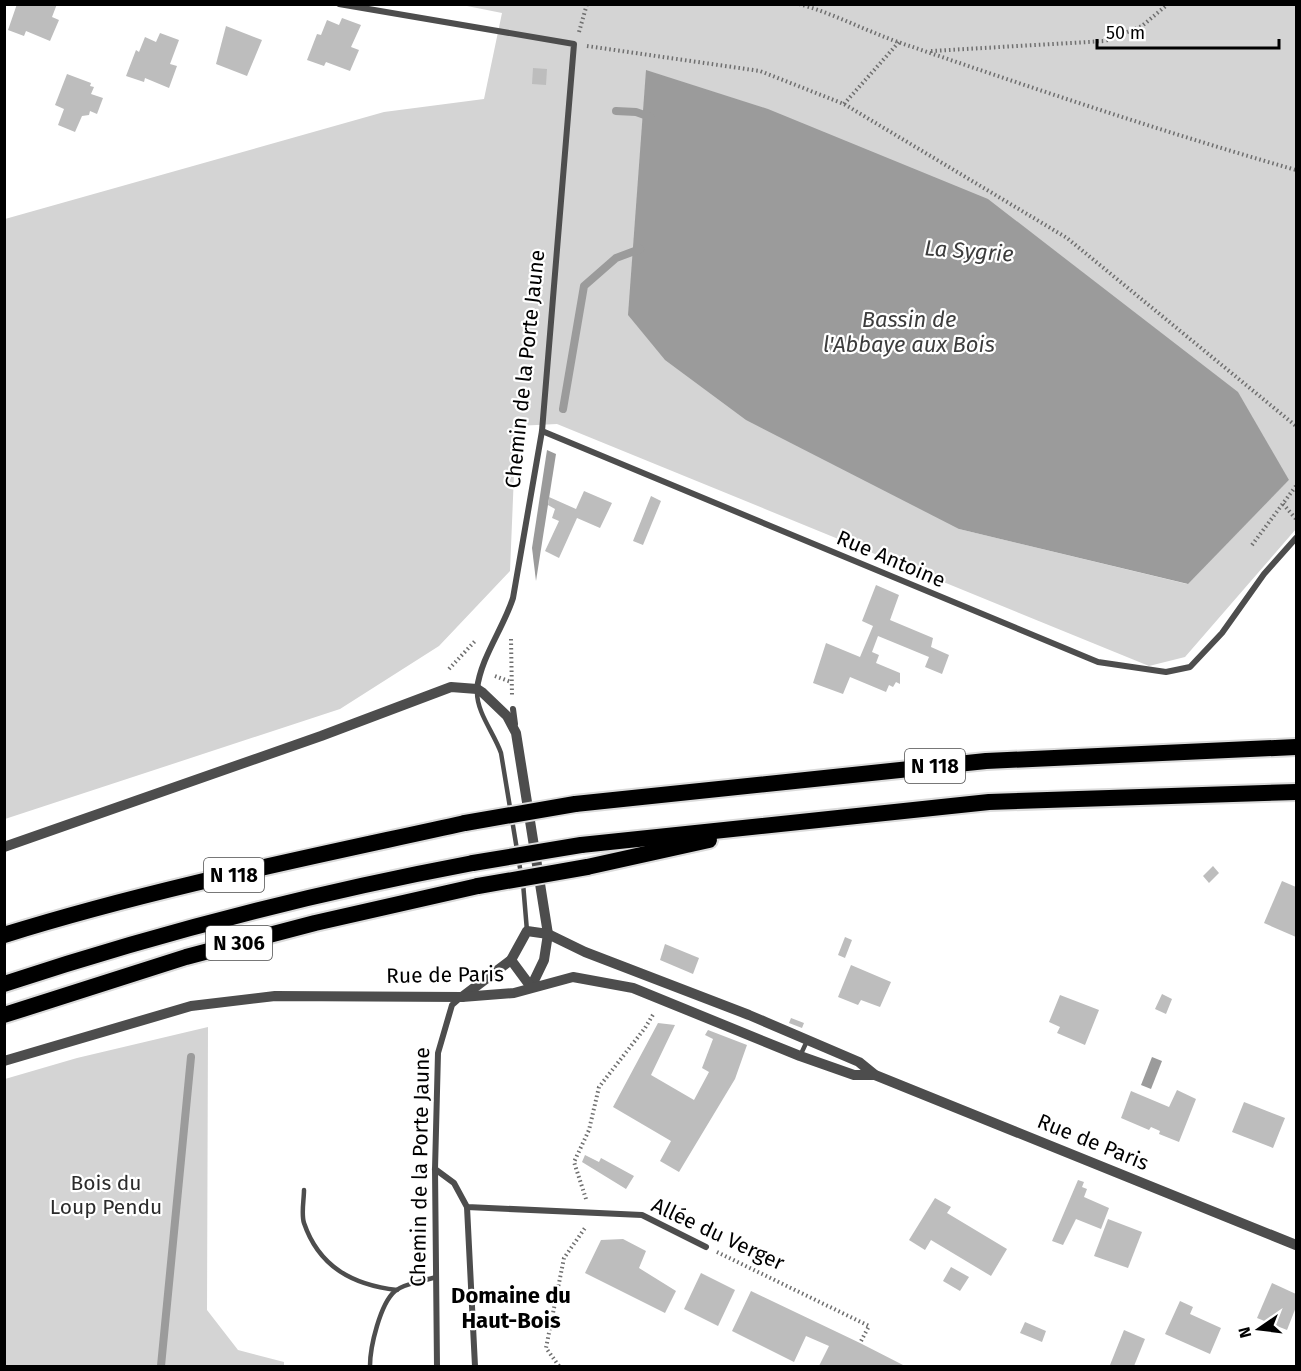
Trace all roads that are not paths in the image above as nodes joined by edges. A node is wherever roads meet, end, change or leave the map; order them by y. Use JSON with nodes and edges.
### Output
{"nodes":[{"id":1,"x":339,"y":4,"type":"edge"},
{"id":2,"x":542,"y":431,"type":"junction"},
{"id":3,"x":1296,"y":538,"type":"edge"},
{"id":4,"x":477,"y":689,"type":"junction"},
{"id":5,"x":513,"y":709,"type":"road end"},
{"id":6,"x":516,"y":734,"type":"junction"},
{"id":7,"x":1296,"y":747,"type":"edge"},
{"id":8,"x":1296,"y":792,"type":"edge"},
{"id":9,"x":774,"y":824,"type":"junction"},
{"id":10,"x":4,"y":847,"type":"edge"},
{"id":11,"x":527,"y":931,"type":"junction"},
{"id":12,"x":548,"y":934,"type":"junction"},
{"id":13,"x":4,"y":935,"type":"edge"},
{"id":14,"x":511,"y":960,"type":"junction"},
{"id":15,"x":4,"y":984,"type":"edge"},
{"id":16,"x":531,"y":987,"type":"junction"},
{"id":17,"x":462,"y":997,"type":"junction"},
{"id":18,"x":708,"y":1001,"type":"junction"},
{"id":19,"x":702,"y":1015,"type":"junction"},
{"id":20,"x":4,"y":1016,"type":"edge"},
{"id":21,"x":807,"y":1041,"type":"junction"},
{"id":22,"x":800,"y":1056,"type":"junction"},
{"id":23,"x":4,"y":1061,"type":"edge"},
{"id":24,"x":875,"y":1075,"type":"junction"},
{"id":25,"x":435,"y":1169,"type":"junction"},
{"id":26,"x":304,"y":1190,"type":"dead end"},
{"id":27,"x":467,"y":1207,"type":"junction"},
{"id":28,"x":1296,"y":1245,"type":"edge"},
{"id":29,"x":706,"y":1247,"type":"road end"},
{"id":30,"x":436,"y":1277,"type":"junction"},
{"id":31,"x":397,"y":1290,"type":"junction"},
{"id":32,"x":370,"y":1366,"type":"edge"},
{"id":33,"x":437,"y":1366,"type":"edge"},
{"id":34,"x":475,"y":1366,"type":"edge"}],
"edges":[{"from":1,"to":2,"type":"street","name":"Chemin de la Porte Jaune"},
{"from":2,"to":3,"type":"street","name":"Rue Antoine"},
{"from":2,"to":4,"type":"street","name":"Chemin de la Porte Jaune"},
{"from":4,"to":6,"type":"street"},
{"from":4,"to":10,"type":"street"},
{"from":4,"to":11,"type":"lane"},
{"from":5,"to":6,"type":"street"},
{"from":6,"to":12,"type":"street"},
{"from":7,"to":13,"type":"highway","number":"N 118","bridge":true},
{"from":8,"to":9,"type":"highway","number":"N 118"},
{"from":9,"to":15,"type":"highway","number":"N 118","bridge":true},
{"from":9,"to":20,"type":"highway","number":"N 306","bridge":true},
{"from":11,"to":12,"type":"street","name":"Rue de Paris"},
{"from":11,"to":14,"type":"street","name":"Chemin de la Porte Jaune"},
{"from":12,"to":16,"type":"street"},
{"from":12,"to":18,"type":"street","name":"Rue de Paris"},
{"from":14,"to":16,"type":"street"},
{"from":14,"to":17,"type":"street","name":"Chemin de la Porte Jaune"},
{"from":16,"to":17,"type":"street","name":"Rue de Paris"},
{"from":16,"to":19,"type":"street","name":"Rue de Paris"},
{"from":17,"to":23,"type":"street","name":"Rue de Paris"},
{"from":17,"to":25,"type":"street","name":"Chemin de la Porte Jaune"},
{"from":18,"to":19,"type":"lane"},
{"from":18,"to":21,"type":"street","name":"Rue de Paris"},
{"from":19,"to":22,"type":"street","name":"Rue de Paris"},
{"from":21,"to":22,"type":"lane"},
{"from":21,"to":24,"type":"street","name":"Rue de Paris"},
{"from":22,"to":24,"type":"street","name":"Rue de Paris"},
{"from":24,"to":28,"type":"street","name":"Rue de Paris"},
{"from":25,"to":27,"type":"street"},
{"from":25,"to":30,"type":"street","name":"Chemin de la Porte Jaune"},
{"from":26,"to":31,"type":"lane"},
{"from":27,"to":29,"type":"street","name":"Allée du Verger"},
{"from":27,"to":34,"type":"street"},
{"from":30,"to":31,"type":"lane"},
{"from":30,"to":33,"type":"street","name":"Chemin de la Porte Jaune"},
{"from":31,"to":32,"type":"lane"}]}
